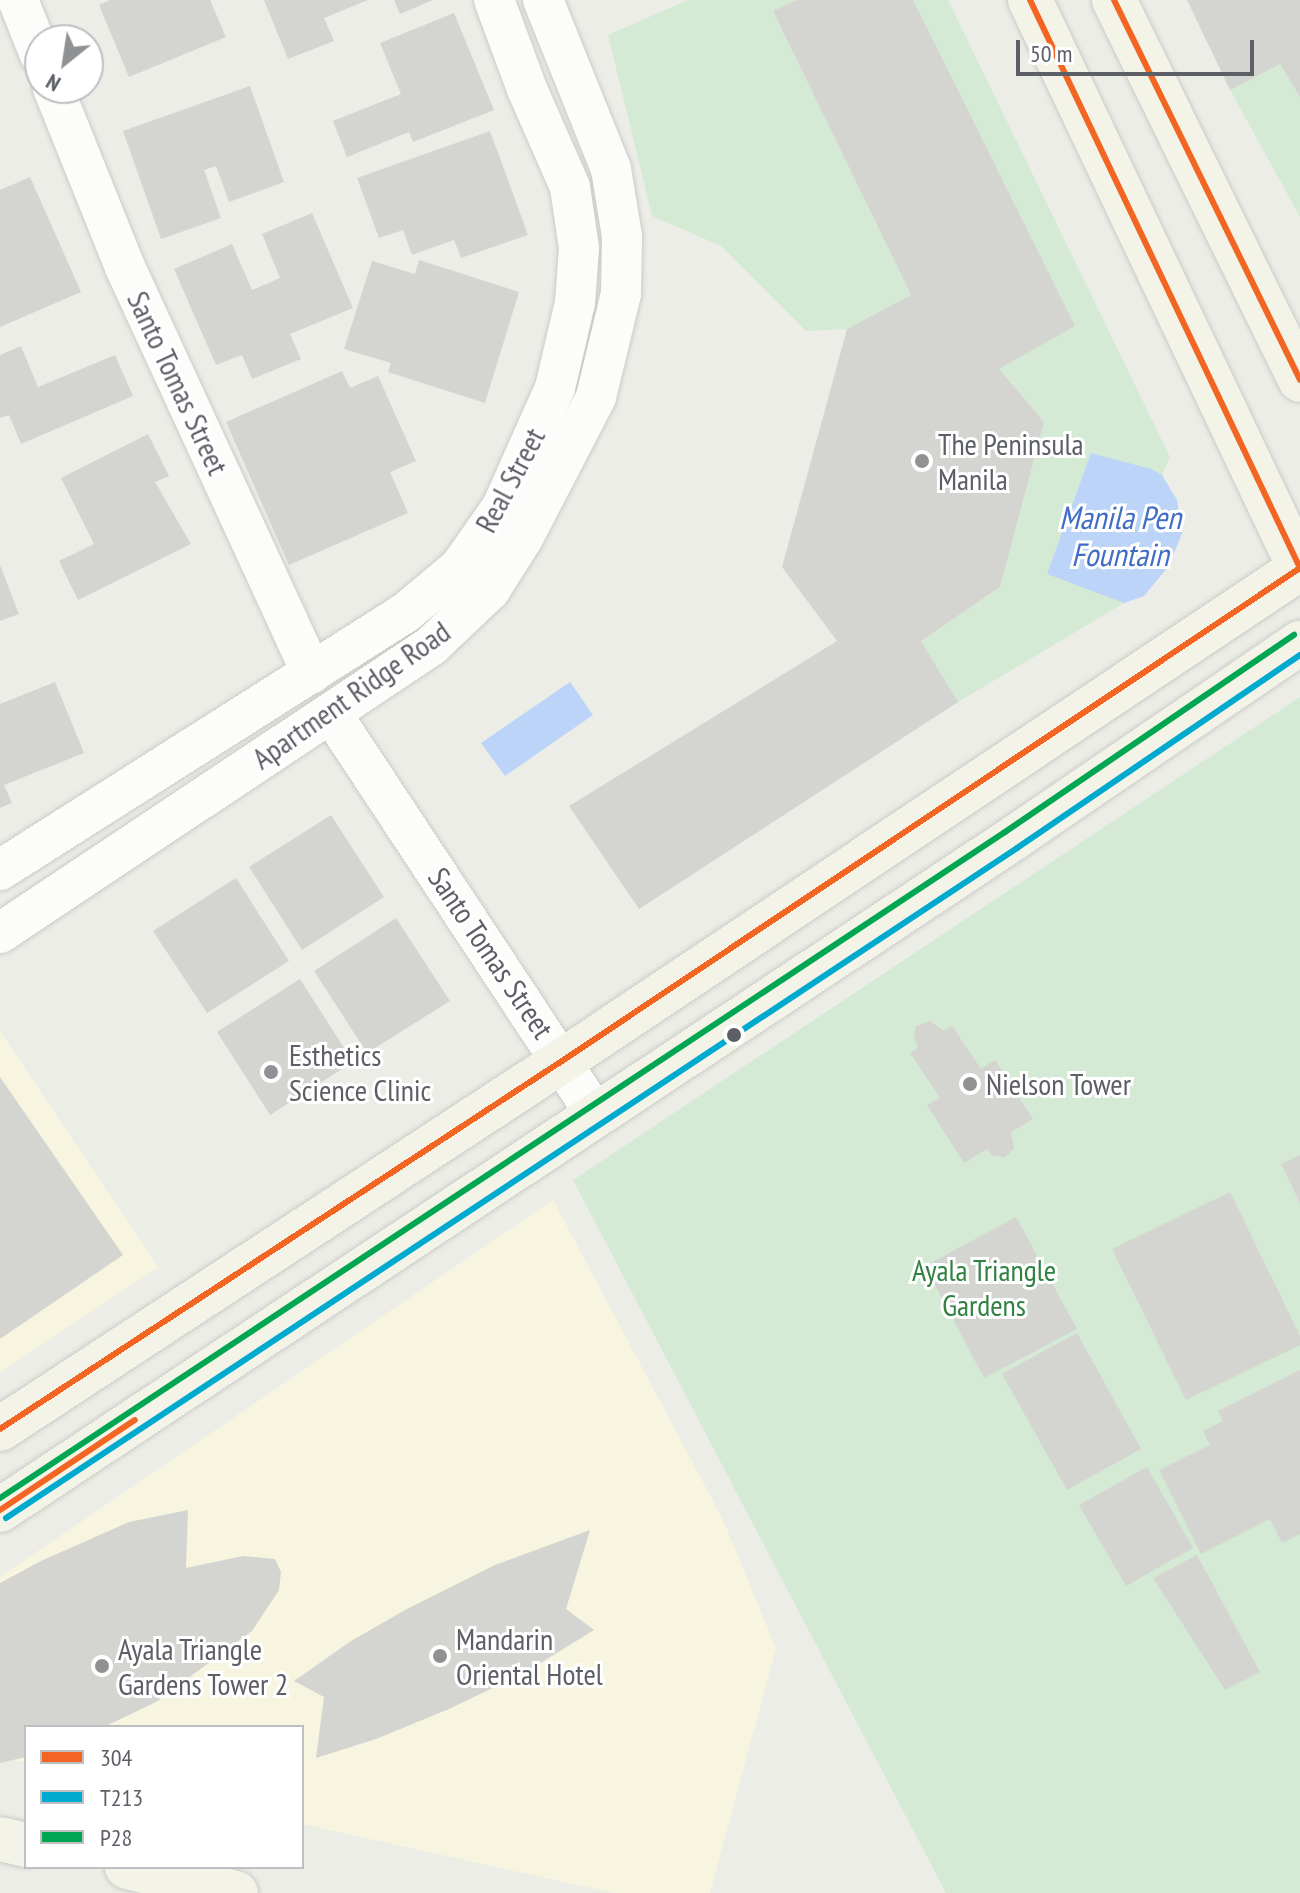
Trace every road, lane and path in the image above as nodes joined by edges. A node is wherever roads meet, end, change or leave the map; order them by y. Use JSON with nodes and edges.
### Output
{"nodes":[{"id":1,"x":18,"y":0,"type":"edge"},
{"id":2,"x":543,"y":0,"type":"edge"},
{"id":3,"x":1030,"y":0,"type":"edge"},
{"id":4,"x":1114,"y":0,"type":"edge"},
{"id":5,"x":509,"y":5,"type":"edge"},
{"id":6,"x":28,"y":24,"type":"edge"},
{"id":7,"x":59,"y":104,"type":"edge"},
{"id":8,"x":1300,"y":380,"type":"edge"},
{"id":9,"x":1300,"y":568,"type":"edge"},
{"id":10,"x":1300,"y":643,"type":"edge"},
{"id":11,"x":312,"y":673,"type":"junction"},
{"id":12,"x":331,"y":713,"type":"junction"},
{"id":13,"x":0,"y":870,"type":"edge"},
{"id":14,"x":0,"y":933,"type":"edge"},
{"id":15,"x":562,"y":1061,"type":"junction"},
{"id":16,"x":595,"y":1114,"type":"junction"},
{"id":17,"x":0,"y":1429,"type":"edge"},
{"id":18,"x":0,"y":1510,"type":"edge"},
{"id":19,"x":0,"y":1839,"type":"edge"},
{"id":20,"x":24,"y":1845,"type":"edge"},
{"id":21,"x":133,"y":1877,"type":"edge"},
{"id":22,"x":236,"y":1893,"type":"edge"}],
"edges":[{"from":1,"to":6,"type":"street"},
{"from":2,"to":12,"type":"street","name":"Apartment Ridge Road"},
{"from":3,"to":9,"type":"main road"},
{"from":4,"to":8,"type":"main road"},
{"from":5,"to":11,"type":"street","name":"Real Street"},
{"from":7,"to":11,"type":"street","name":"Santo Tomas Street"},
{"from":9,"to":15,"type":"main road"},
{"from":10,"to":16,"type":"main road"},
{"from":11,"to":13,"type":"street","name":"Real Street"},
{"from":12,"to":14,"type":"street","name":"Apartment Ridge Road"},
{"from":12,"to":15,"type":"street","name":"Santo Tomas Street"},
{"from":15,"to":16,"type":"street","name":"Santo Tomas Street"},
{"from":15,"to":17,"type":"main road"},
{"from":16,"to":18,"type":"main road"},
{"from":19,"to":20,"type":"main road"},
{"from":21,"to":22,"type":"main road"}]}
